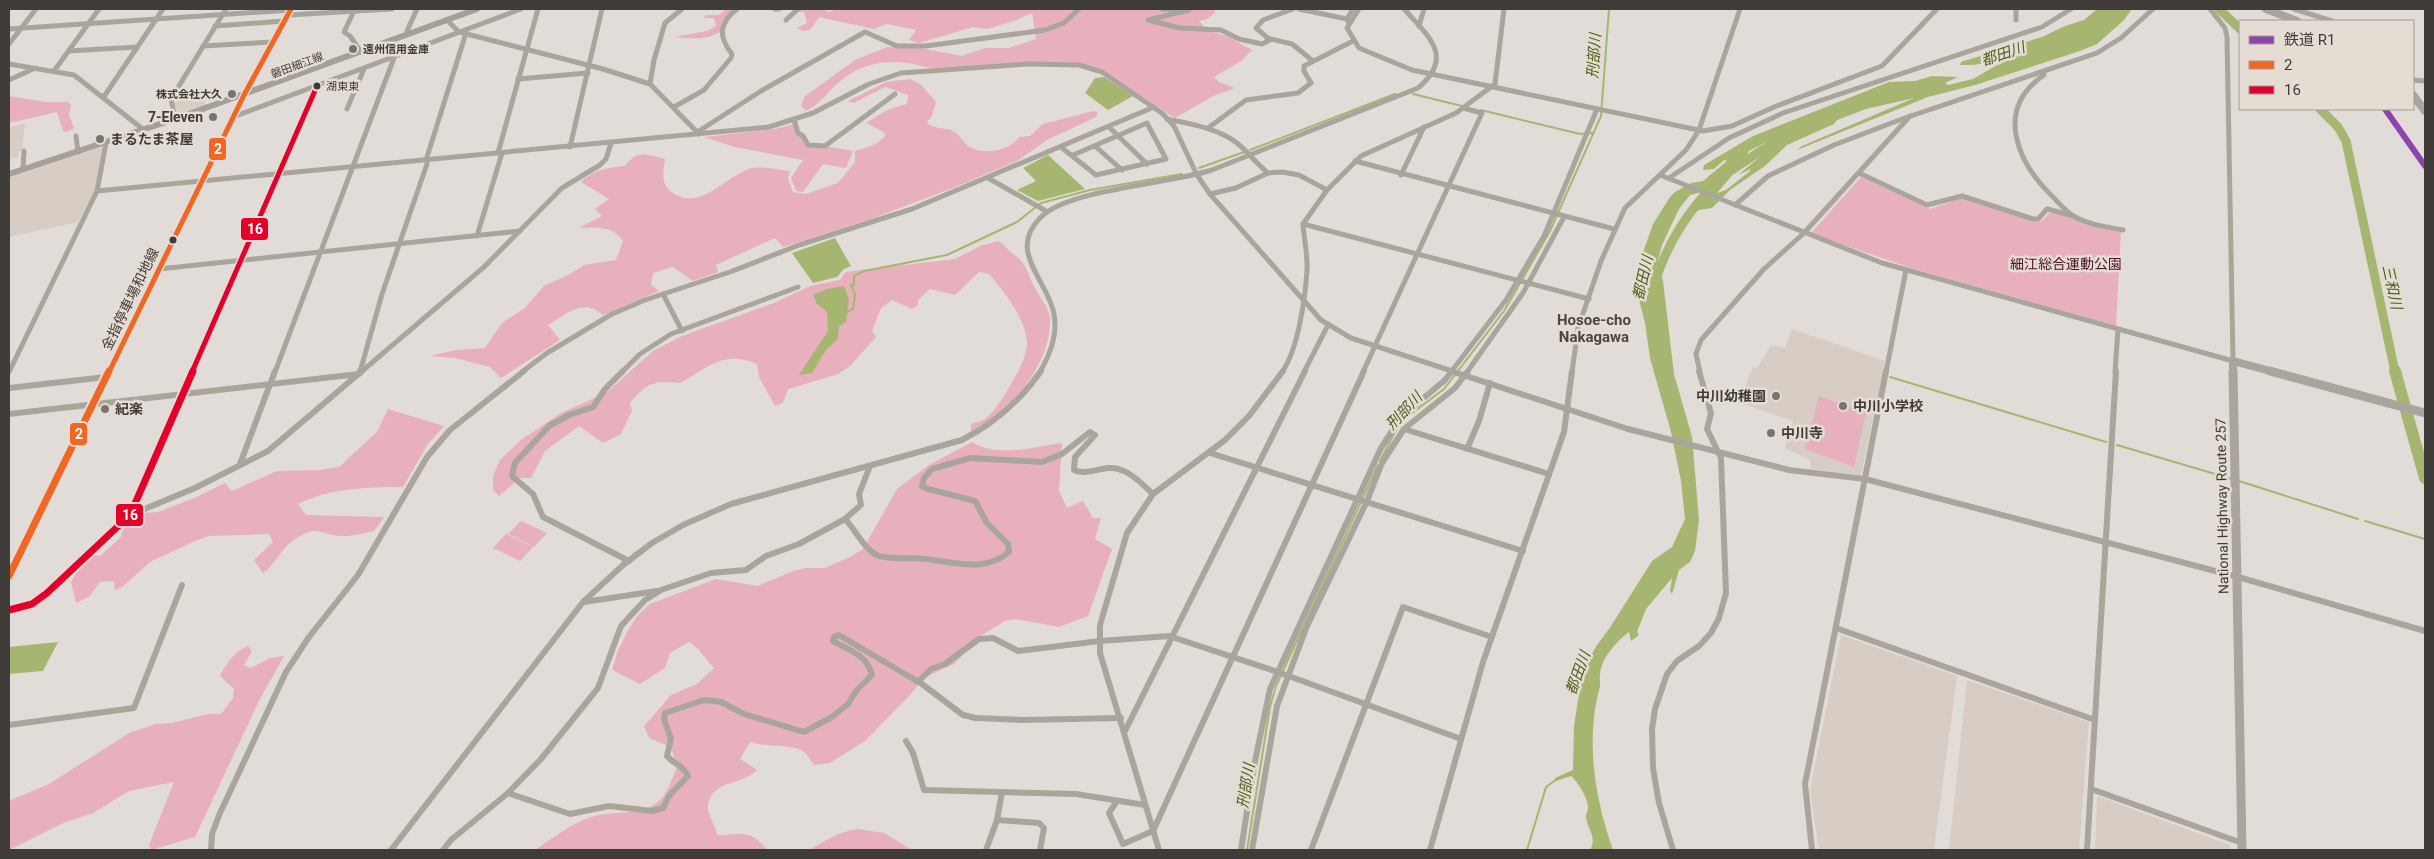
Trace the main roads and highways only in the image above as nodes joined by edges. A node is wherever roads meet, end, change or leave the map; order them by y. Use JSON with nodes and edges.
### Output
{"nodes":[{"id":1,"x":477,"y":9,"type":"edge"},
{"id":2,"x":2266,"y":9,"type":"edge"},
{"id":3,"x":289,"y":14,"type":"edge"},
{"id":4,"x":2294,"y":20,"type":"edge"},
{"id":5,"x":244,"y":95,"type":"junction"},
{"id":6,"x":2414,"y":96,"type":"edge"},
{"id":7,"x":2425,"y":112,"type":"edge"},
{"id":8,"x":9,"y":174,"type":"edge"},
{"id":9,"x":2425,"y":413,"type":"edge"},
{"id":10,"x":9,"y":576,"type":"edge"},
{"id":11,"x":2242,"y":847,"type":"edge"}],
"edges":[{"from":1,"to":5,"type":"main road","name":"磐田細江線"},
{"from":2,"to":4,"type":"highway"},
{"from":3,"to":5,"type":"main road","name":"金指停車場和地線"},
{"from":5,"to":8,"type":"main road","name":"磐田細江線"},
{"from":5,"to":10,"type":"main road","name":"金指停車場和地線"},
{"from":6,"to":7,"type":"highway"},
{"from":9,"to":11,"type":"highway","name":"National Highway Route 257"}]}
